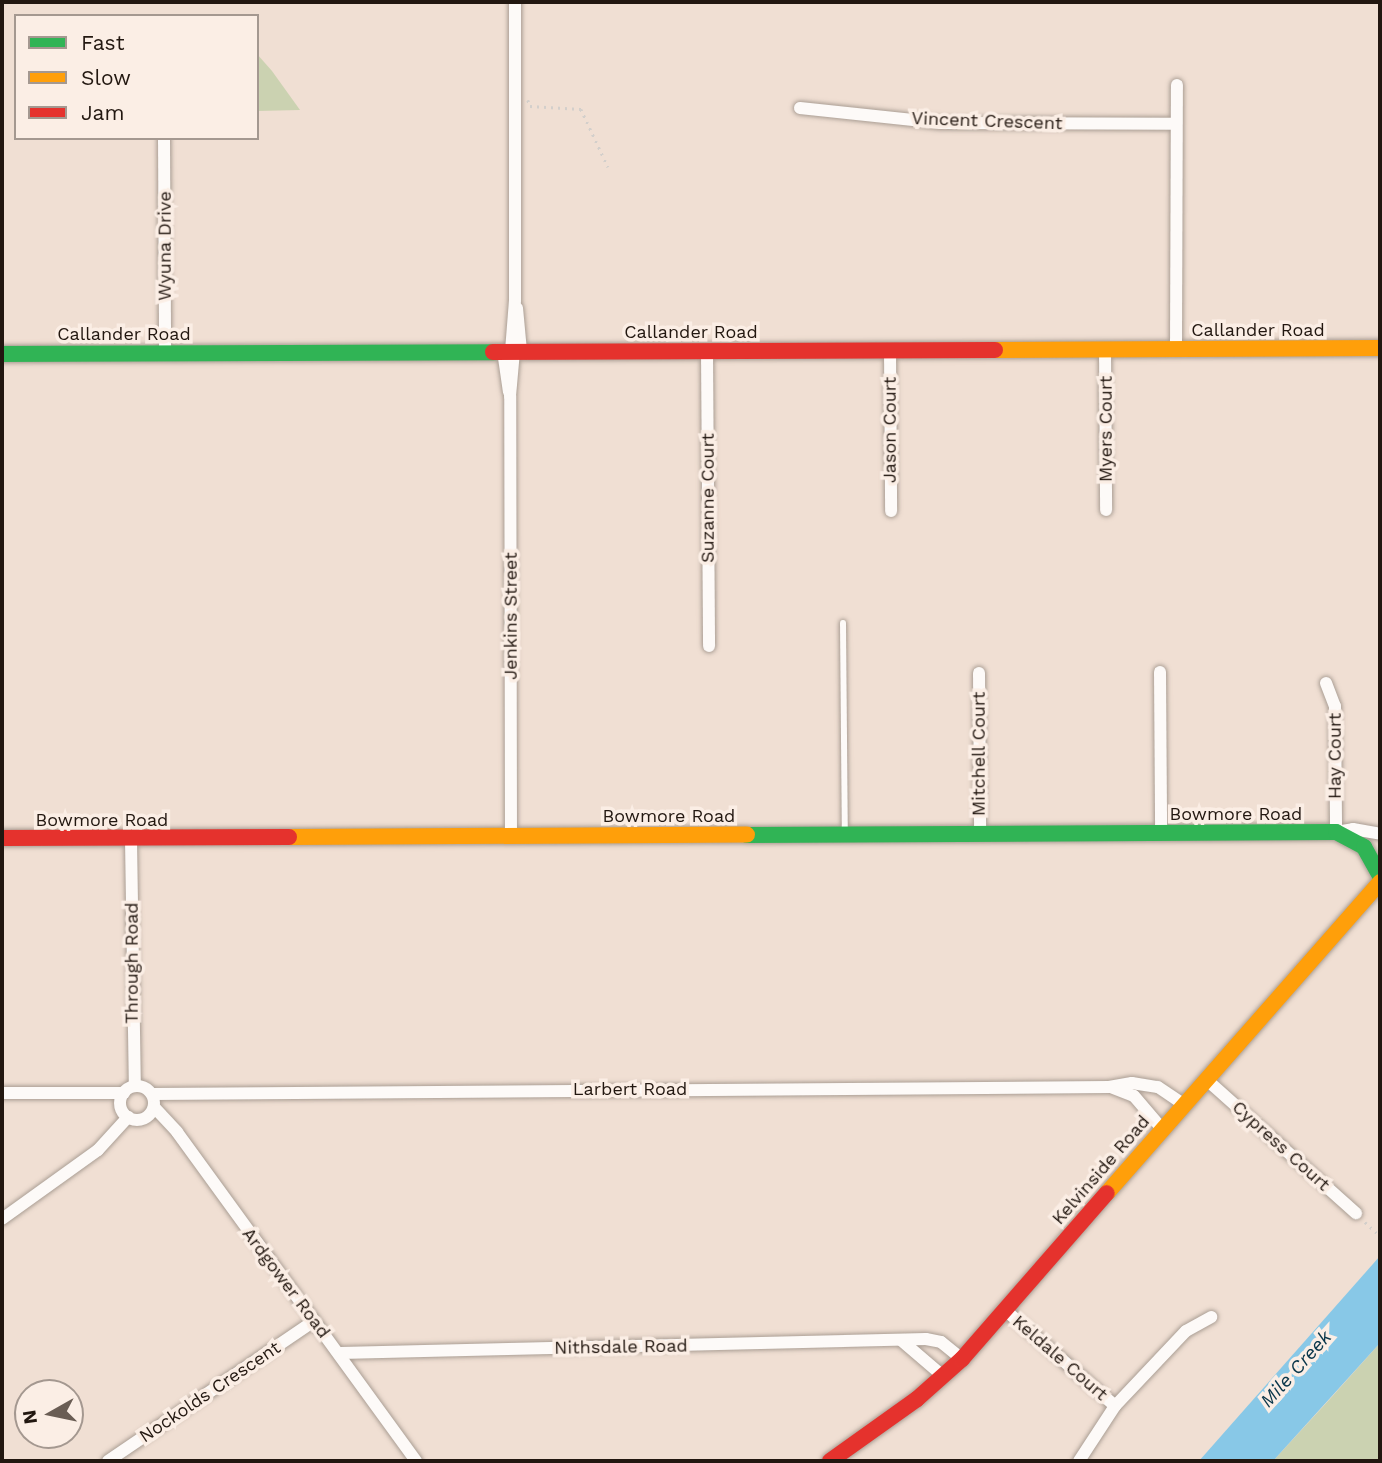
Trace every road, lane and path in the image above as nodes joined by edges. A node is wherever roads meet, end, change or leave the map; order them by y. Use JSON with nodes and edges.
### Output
{"nodes":[{"id":1,"x":515,"y":2,"type":"edge"},
{"id":2,"x":1177,"y":85,"type":"dead end"},
{"id":3,"x":514,"y":100,"type":"junction"},
{"id":4,"x":800,"y":108,"type":"dead end"},
{"id":5,"x":1176,"y":124,"type":"junction"},
{"id":6,"x":164,"y":140,"type":"edge"},
{"id":7,"x":608,"y":167,"type":"dead end"},
{"id":8,"x":1380,"y":348,"type":"edge"},
{"id":9,"x":890,"y":349,"type":"junction"},
{"id":10,"x":1105,"y":349,"type":"junction"},
{"id":11,"x":1177,"y":349,"type":"junction"},
{"id":12,"x":512,"y":351,"type":"junction"},
{"id":13,"x":707,"y":351,"type":"junction"},
{"id":14,"x":165,"y":353,"type":"junction"},
{"id":15,"x":2,"y":354,"type":"edge"},
{"id":16,"x":1107,"y":510,"type":"dead end"},
{"id":17,"x":891,"y":511,"type":"dead end"},
{"id":18,"x":843,"y":623,"type":"dead end"},
{"id":19,"x":709,"y":646,"type":"dead end"},
{"id":20,"x":1160,"y":672,"type":"dead end"},
{"id":21,"x":979,"y":673,"type":"dead end"},
{"id":22,"x":1326,"y":683,"type":"dead end"},
{"id":23,"x":1336,"y":832,"type":"junction"},
{"id":24,"x":980,"y":834,"type":"junction"},
{"id":25,"x":1161,"y":834,"type":"junction"},
{"id":26,"x":1380,"y":834,"type":"edge"},
{"id":27,"x":845,"y":835,"type":"junction"},
{"id":28,"x":511,"y":836,"type":"junction"},
{"id":29,"x":2,"y":838,"type":"edge"},
{"id":30,"x":131,"y":840,"type":"junction"},
{"id":31,"x":1380,"y":876,"type":"edge"},
{"id":32,"x":1380,"y":882,"type":"edge"},
{"id":33,"x":1207,"y":1080,"type":"junction"},
{"id":34,"x":1109,"y":1087,"type":"junction"},
{"id":35,"x":129,"y":1090,"type":"junction"},
{"id":36,"x":2,"y":1093,"type":"edge"},
{"id":37,"x":153,"y":1100,"type":"junction"},
{"id":38,"x":1185,"y":1104,"type":"junction"},
{"id":39,"x":128,"y":1117,"type":"junction"},
{"id":40,"x":1163,"y":1130,"type":"junction"},
{"id":41,"x":1356,"y":1213,"type":"joint"},
{"id":42,"x":2,"y":1220,"type":"edge"},
{"id":43,"x":1380,"y":1236,"type":"edge"},
{"id":44,"x":1004,"y":1309,"type":"junction"},
{"id":45,"x":1211,"y":1317,"type":"dead end"},
{"id":46,"x":311,"y":1323,"type":"junction"},
{"id":47,"x":902,"y":1341,"type":"junction"},
{"id":48,"x":340,"y":1353,"type":"junction"},
{"id":49,"x":962,"y":1359,"type":"junction"},
{"id":50,"x":944,"y":1377,"type":"junction"},
{"id":51,"x":1115,"y":1406,"type":"junction"},
{"id":52,"x":108,"y":1461,"type":"edge"},
{"id":53,"x":416,"y":1461,"type":"edge"},
{"id":54,"x":830,"y":1461,"type":"edge"},
{"id":55,"x":1079,"y":1461,"type":"edge"}],
"edges":[{"from":1,"to":3,"type":"street","name":"Jenkins Street"},
{"from":2,"to":5,"type":"street"},
{"from":3,"to":7,"type":"path"},
{"from":3,"to":12,"type":"street","name":"Jenkins Street"},
{"from":4,"to":5,"type":"street","name":"Vincent Crescent"},
{"from":5,"to":11,"type":"street"},
{"from":6,"to":14,"type":"street","name":"Wyuna Drive"},
{"from":8,"to":11,"type":"street","name":"Callander Road"},
{"from":9,"to":10,"type":"street","name":"Callander Road"},
{"from":9,"to":13,"type":"street","name":"Callander Road"},
{"from":9,"to":17,"type":"street","name":"Jason Court"},
{"from":10,"to":11,"type":"street","name":"Callander Road"},
{"from":10,"to":16,"type":"street","name":"Myers Court"},
{"from":12,"to":13,"type":"street","name":"Callander Road"},
{"from":12,"to":14,"type":"street","name":"Callander Road"},
{"from":12,"to":28,"type":"street","name":"Jenkins Street"},
{"from":13,"to":19,"type":"street","name":"Suzanne Court"},
{"from":14,"to":15,"type":"street","name":"Callander Road"},
{"from":18,"to":27,"type":"lane"},
{"from":20,"to":25,"type":"street"},
{"from":21,"to":24,"type":"street","name":"Mitchell Court"},
{"from":22,"to":23,"type":"street","name":"Hay Court"},
{"from":23,"to":25,"type":"street","name":"Bowmore Road"},
{"from":23,"to":26,"type":"street","name":"Bowmore Road"},
{"from":23,"to":31,"type":"street"},
{"from":24,"to":25,"type":"street","name":"Bowmore Road"},
{"from":24,"to":27,"type":"street","name":"Bowmore Road"},
{"from":27,"to":28,"type":"street","name":"Bowmore Road"},
{"from":28,"to":30,"type":"street","name":"Bowmore Road"},
{"from":29,"to":30,"type":"street","name":"Bowmore Road"},
{"from":30,"to":35,"type":"street","name":"Through Road"},
{"from":32,"to":33,"type":"street","name":"Kelvinside Road"},
{"from":33,"to":38,"type":"street","name":"Kelvinside Road"},
{"from":33,"to":41,"type":"street","name":"Cypress Court"},
{"from":34,"to":37,"type":"street","name":"Larbert Road"},
{"from":34,"to":38,"type":"street","name":"Larbert Road"},
{"from":34,"to":40,"type":"street","name":"Larbert Road"},
{"from":35,"to":36,"type":"street"},
{"from":35,"to":37,"type":"street"},
{"from":35,"to":39,"type":"street","name":"Through Road"},
{"from":37,"to":39,"type":"street"},
{"from":37,"to":46,"type":"street","name":"Ardgower Road"},
{"from":38,"to":40,"type":"street","name":"Kelvinside Road"},
{"from":39,"to":42,"type":"street"},
{"from":40,"to":44,"type":"street","name":"Kelvinside Road"},
{"from":41,"to":43,"type":"path"},
{"from":44,"to":49,"type":"street","name":"Kelvinside Road"},
{"from":44,"to":51,"type":"street","name":"Keldale Court"},
{"from":45,"to":51,"type":"street","name":"Keldale Court"},
{"from":46,"to":48,"type":"street","name":"Ardgower Road"},
{"from":46,"to":52,"type":"street","name":"Nockolds Crescent"},
{"from":47,"to":48,"type":"street","name":"Nithsdale Road"},
{"from":47,"to":49,"type":"street","name":"Nithsdale Road"},
{"from":47,"to":50,"type":"street"},
{"from":48,"to":53,"type":"street","name":"Ardgower Road"},
{"from":49,"to":50,"type":"street","name":"Kelvinside Road"},
{"from":50,"to":54,"type":"street","name":"Kelvinside Road"},
{"from":51,"to":55,"type":"street","name":"Keldale Court"}]}
